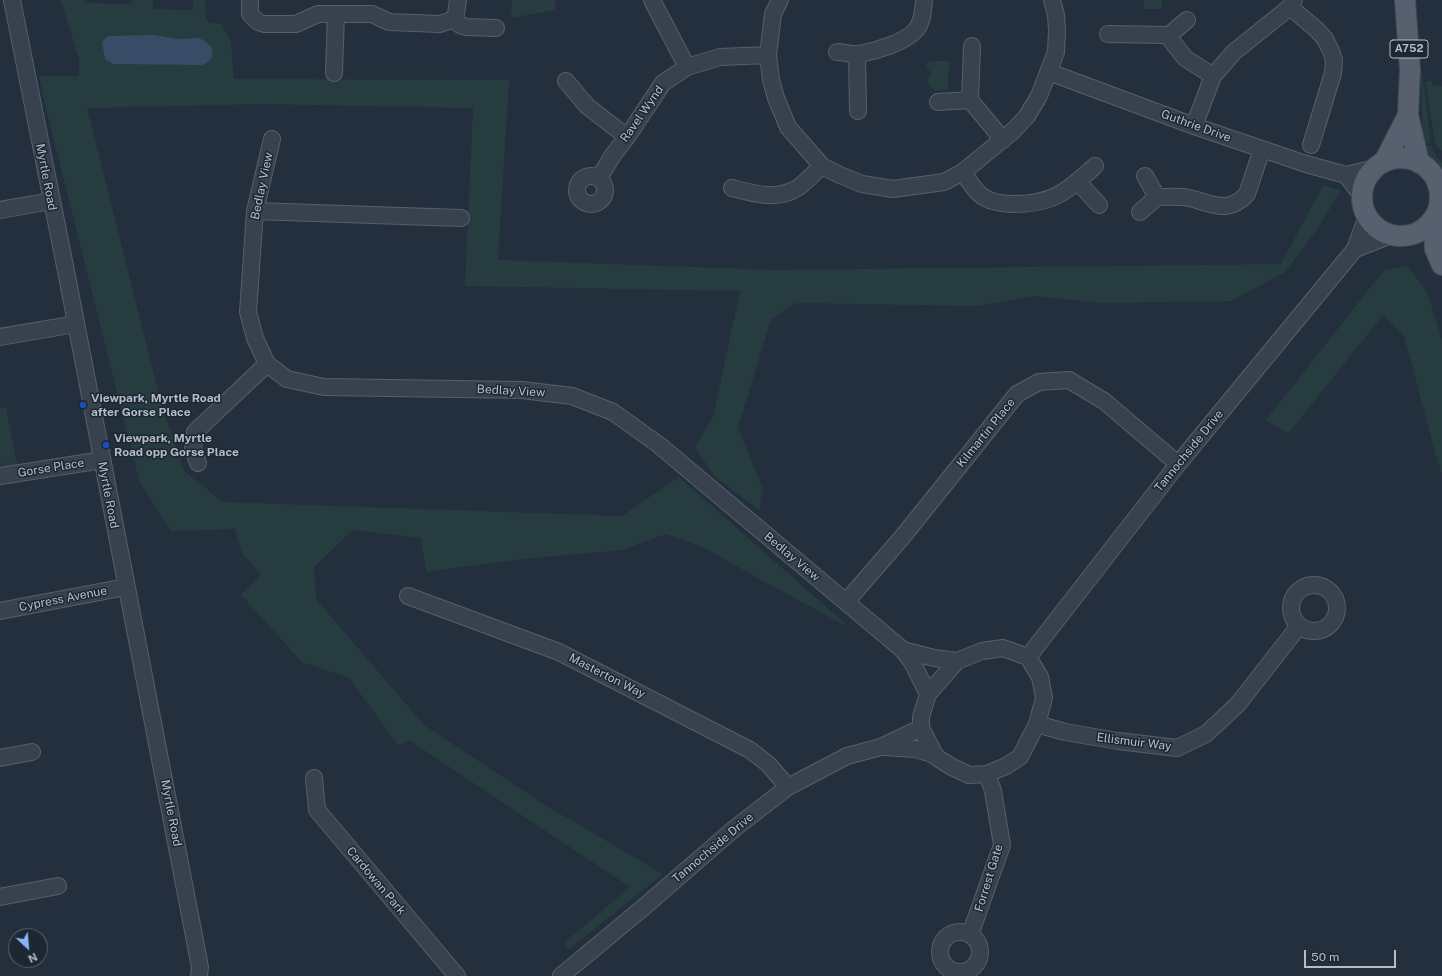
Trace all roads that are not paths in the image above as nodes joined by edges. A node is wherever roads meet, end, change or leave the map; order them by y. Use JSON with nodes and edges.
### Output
{"nodes":[{"id":1,"x":12,"y":0,"type":"edge"},
{"id":2,"x":250,"y":0,"type":"edge"},
{"id":3,"x":458,"y":0,"type":"edge"},
{"id":4,"x":652,"y":0,"type":"edge"},
{"id":5,"x":780,"y":0,"type":"edge"},
{"id":6,"x":924,"y":0,"type":"edge"},
{"id":7,"x":1052,"y":0,"type":"edge"},
{"id":8,"x":1405,"y":0,"type":"edge"},
{"id":9,"x":1292,"y":3,"type":"edge"},
{"id":10,"x":336,"y":14,"type":"junction"},
{"id":11,"x":453,"y":19,"type":"junction"},
{"id":12,"x":1186,"y":20,"type":"dead end"},
{"id":13,"x":496,"y":28,"type":"dead end"},
{"id":14,"x":1108,"y":34,"type":"dead end"},
{"id":15,"x":1168,"y":36,"type":"junction"},
{"id":16,"x":972,"y":46,"type":"dead end"},
{"id":17,"x":837,"y":52,"type":"dead end"},
{"id":18,"x":857,"y":54,"type":"junction"},
{"id":19,"x":768,"y":55,"type":"junction"},
{"id":20,"x":687,"y":66,"type":"junction"},
{"id":21,"x":1049,"y":72,"type":"junction"},
{"id":22,"x":334,"y":73,"type":"dead end"},
{"id":23,"x":1213,"y":76,"type":"junction"},
{"id":24,"x":566,"y":81,"type":"dead end"},
{"id":25,"x":970,"y":100,"type":"junction"},
{"id":26,"x":938,"y":102,"type":"dead end"},
{"id":27,"x":858,"y":111,"type":"dead end"},
{"id":28,"x":1408,"y":115,"type":"junction"},
{"id":29,"x":1194,"y":126,"type":"junction"},
{"id":30,"x":627,"y":137,"type":"junction"},
{"id":31,"x":272,"y":139,"type":"dead end"},
{"id":32,"x":1003,"y":140,"type":"junction"},
{"id":33,"x":1311,"y":145,"type":"dead end"},
{"id":34,"x":1262,"y":150,"type":"junction"},
{"id":35,"x":1380,"y":165,"type":"junction"},
{"id":36,"x":822,"y":166,"type":"junction"},
{"id":37,"x":1095,"y":166,"type":"dead end"},
{"id":38,"x":963,"y":172,"type":"junction"},
{"id":39,"x":1432,"y":172,"type":"edge"},
{"id":40,"x":1346,"y":175,"type":"junction"},
{"id":41,"x":1145,"y":176,"type":"dead end"},
{"id":42,"x":599,"y":178,"type":"dead end"},
{"id":43,"x":1078,"y":182,"type":"junction"},
{"id":44,"x":732,"y":188,"type":"dead end"},
{"id":45,"x":1362,"y":196,"type":"junction"},
{"id":46,"x":1157,"y":197,"type":"junction"},
{"id":47,"x":51,"y":201,"type":"junction"},
{"id":48,"x":1099,"y":205,"type":"dead end"},
{"id":49,"x":1438,"y":207,"type":"edge"},
{"id":50,"x":0,"y":210,"type":"edge"},
{"id":51,"x":255,"y":211,"type":"junction"},
{"id":52,"x":1140,"y":212,"type":"dead end"},
{"id":53,"x":1367,"y":216,"type":"junction"},
{"id":54,"x":461,"y":218,"type":"dead end"},
{"id":55,"x":1391,"y":235,"type":"junction"},
{"id":56,"x":1411,"y":235,"type":"junction"},
{"id":57,"x":1355,"y":249,"type":"junction"},
{"id":58,"x":1438,"y":257,"type":"edge"},
{"id":59,"x":76,"y":324,"type":"junction"},
{"id":60,"x":0,"y":337,"type":"edge"},
{"id":61,"x":267,"y":364,"type":"junction"},
{"id":62,"x":102,"y":460,"type":"junction"},
{"id":63,"x":198,"y":463,"type":"dead end"},
{"id":64,"x":1178,"y":464,"type":"junction"},
{"id":65,"x":0,"y":476,"type":"edge"},
{"id":66,"x":126,"y":587,"type":"junction"},
{"id":67,"x":408,"y":596,"type":"dead end"},
{"id":68,"x":846,"y":602,"type":"junction"},
{"id":69,"x":0,"y":611,"type":"edge"},
{"id":70,"x":1299,"y":626,"type":"dead end"},
{"id":71,"x":903,"y":650,"type":"junction"},
{"id":72,"x":1028,"y":657,"type":"junction"},
{"id":73,"x":957,"y":661,"type":"junction"},
{"id":74,"x":928,"y":694,"type":"junction"},
{"id":75,"x":1037,"y":724,"type":"junction"},
{"id":76,"x":921,"y":728,"type":"junction"},
{"id":77,"x":880,"y":747,"type":"junction"},
{"id":78,"x":32,"y":752,"type":"dead end"},
{"id":79,"x":935,"y":755,"type":"junction"},
{"id":80,"x":0,"y":758,"type":"edge"},
{"id":81,"x":987,"y":774,"type":"junction"},
{"id":82,"x":314,"y":778,"type":"dead end"},
{"id":83,"x":788,"y":787,"type":"junction"},
{"id":84,"x":58,"y":886,"type":"dead end"},
{"id":85,"x":0,"y":897,"type":"edge"},
{"id":86,"x":970,"y":935,"type":"dead end"},
{"id":87,"x":200,"y":971,"type":"edge"},
{"id":88,"x":457,"y":976,"type":"edge"},
{"id":89,"x":561,"y":976,"type":"edge"}],
"edges":[{"from":1,"to":47,"type":"street","name":"Myrtle Road"},
{"from":2,"to":10,"type":"street"},
{"from":3,"to":11,"type":"street"},
{"from":4,"to":20,"type":"street"},
{"from":5,"to":19,"type":"street"},
{"from":6,"to":18,"type":"street"},
{"from":7,"to":21,"type":"street"},
{"from":8,"to":28,"type":"main road","number":"A752"},
{"from":9,"to":23,"type":"street"},
{"from":9,"to":33,"type":"street"},
{"from":10,"to":11,"type":"street"},
{"from":10,"to":22,"type":"street"},
{"from":11,"to":13,"type":"street"},
{"from":12,"to":15,"type":"street"},
{"from":14,"to":15,"type":"street"},
{"from":15,"to":23,"type":"street"},
{"from":16,"to":25,"type":"street"},
{"from":17,"to":18,"type":"street"},
{"from":18,"to":27,"type":"street"},
{"from":19,"to":20,"type":"street","name":"Ravel Wynd"},
{"from":19,"to":36,"type":"street"},
{"from":20,"to":30,"type":"street","name":"Ravel Wynd"},
{"from":21,"to":29,"type":"street","name":"Guthrie Drive"},
{"from":21,"to":32,"type":"street"},
{"from":23,"to":29,"type":"street"},
{"from":24,"to":30,"type":"street"},
{"from":25,"to":26,"type":"street"},
{"from":25,"to":32,"type":"street"},
{"from":28,"to":35,"type":"main road","number":"A752"},
{"from":28,"to":39,"type":"main road","number":"A752"},
{"from":29,"to":34,"type":"street","name":"Guthrie Drive"},
{"from":30,"to":42,"type":"street","name":"Ravel Wynd"},
{"from":31,"to":51,"type":"street","name":"Bedlay View"},
{"from":32,"to":38,"type":"street"},
{"from":34,"to":40,"type":"street","name":"Guthrie Drive"},
{"from":34,"to":46,"type":"street"},
{"from":35,"to":39,"type":"main road"},
{"from":35,"to":40,"type":"street","name":"Guthrie Drive"},
{"from":35,"to":45,"type":"main road"},
{"from":36,"to":38,"type":"street"},
{"from":36,"to":44,"type":"street"},
{"from":37,"to":43,"type":"street"},
{"from":38,"to":43,"type":"street"},
{"from":39,"to":49,"type":"main road"},
{"from":40,"to":45,"type":"street"},
{"from":41,"to":46,"type":"street"},
{"from":43,"to":48,"type":"street"},
{"from":45,"to":53,"type":"main road"},
{"from":46,"to":52,"type":"street"},
{"from":47,"to":50,"type":"street"},
{"from":47,"to":59,"type":"street","name":"Myrtle Road"},
{"from":49,"to":56,"type":"main road"},
{"from":49,"to":58,"type":"main road"},
{"from":51,"to":54,"type":"street"},
{"from":51,"to":61,"type":"street","name":"Bedlay View"},
{"from":53,"to":55,"type":"main road"},
{"from":53,"to":57,"type":"street","name":"Tannochside Drive"},
{"from":55,"to":56,"type":"main road"},
{"from":55,"to":57,"type":"street","name":"Tannochside Drive"},
{"from":56,"to":58,"type":"main road"},
{"from":57,"to":64,"type":"street","name":"Tannochside Drive"},
{"from":59,"to":60,"type":"street"},
{"from":59,"to":62,"type":"street","name":"Myrtle Road"},
{"from":61,"to":63,"type":"street"},
{"from":61,"to":68,"type":"street","name":"Bedlay View"},
{"from":62,"to":65,"type":"street","name":"Gorse Place"},
{"from":62,"to":66,"type":"street","name":"Myrtle Road"},
{"from":64,"to":68,"type":"street","name":"Kilmartin Place"},
{"from":64,"to":72,"type":"street","name":"Tannochside Drive"},
{"from":66,"to":69,"type":"street","name":"Cypress Avenue"},
{"from":66,"to":87,"type":"street","name":"Myrtle Road"},
{"from":67,"to":83,"type":"street","name":"Masterton Way"},
{"from":68,"to":71,"type":"street","name":"Bedlay View"},
{"from":70,"to":75,"type":"street","name":"Ellismuir Way"},
{"from":71,"to":73,"type":"street","name":"Bedlay View"},
{"from":71,"to":74,"type":"street","name":"Bedlay View"},
{"from":72,"to":73,"type":"street"},
{"from":72,"to":75,"type":"street","name":"Tannochside Drive"},
{"from":73,"to":74,"type":"street"},
{"from":74,"to":76,"type":"street"},
{"from":75,"to":81,"type":"street","name":"Tannochside Drive"},
{"from":76,"to":77,"type":"street","name":"Tannochside Drive"},
{"from":76,"to":79,"type":"street","name":"Tannochside Drive"},
{"from":77,"to":79,"type":"street","name":"Tannochside Drive"},
{"from":77,"to":83,"type":"street","name":"Tannochside Drive"},
{"from":78,"to":80,"type":"street"},
{"from":79,"to":81,"type":"street","name":"Tannochside Drive"},
{"from":81,"to":86,"type":"street","name":"Forrest Gate"},
{"from":82,"to":88,"type":"street","name":"Cardowan Park"},
{"from":83,"to":89,"type":"street","name":"Tannochside Drive"},
{"from":84,"to":85,"type":"street"}]}
